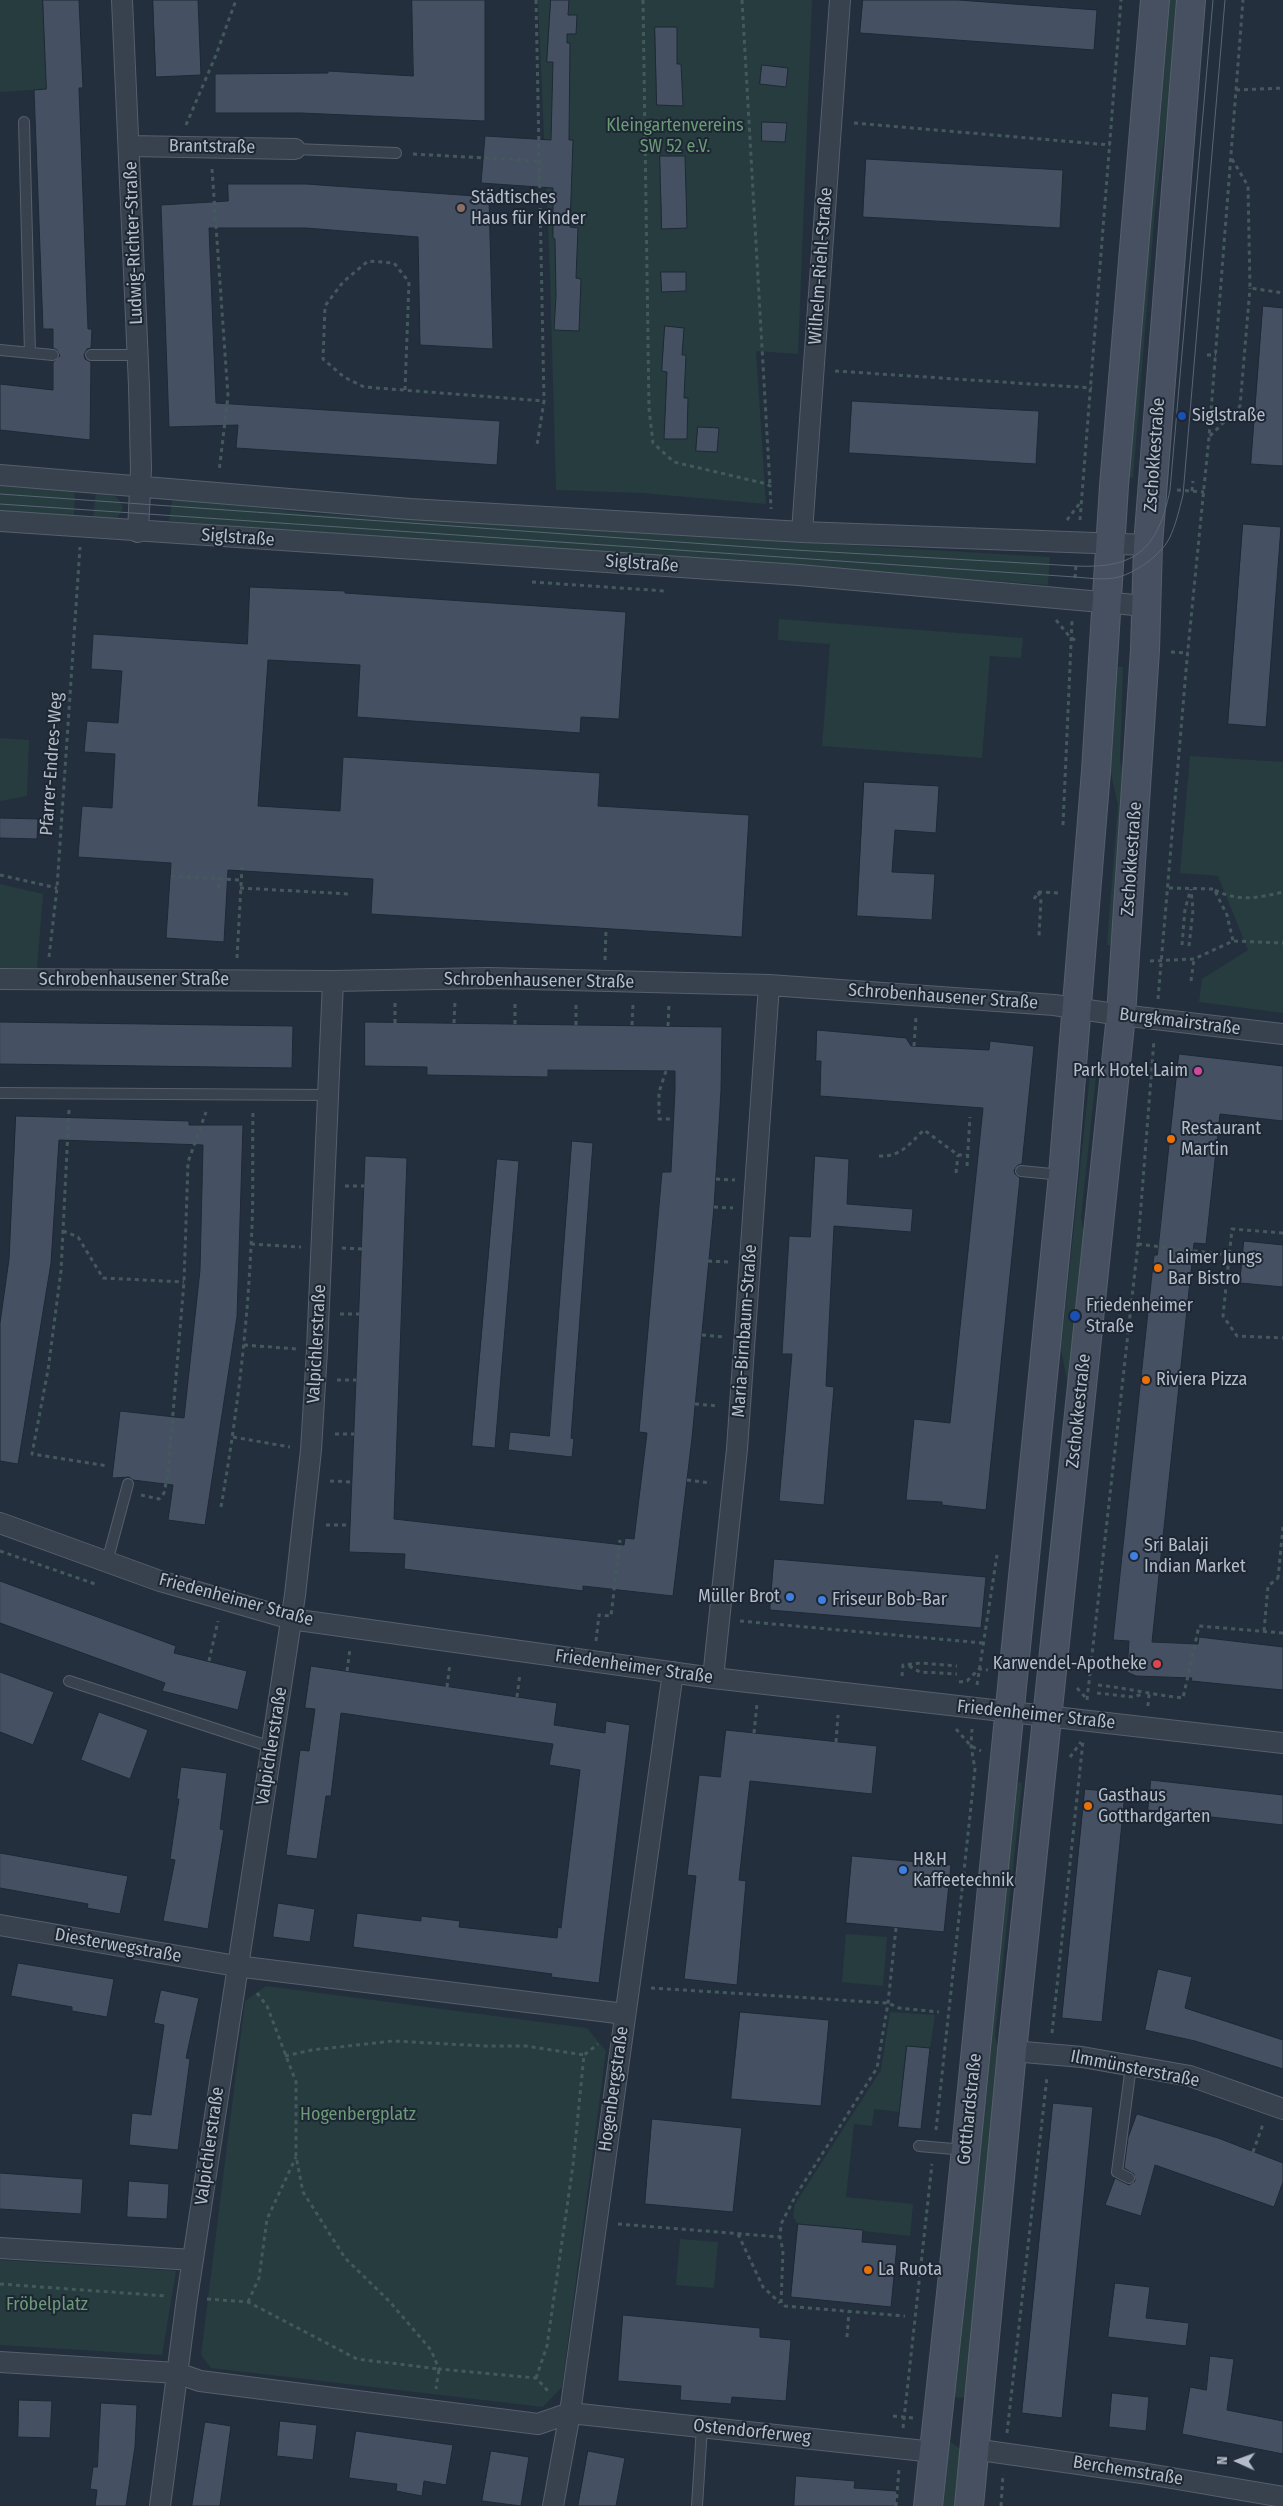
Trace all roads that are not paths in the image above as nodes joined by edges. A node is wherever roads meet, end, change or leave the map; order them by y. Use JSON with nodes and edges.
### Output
{"nodes":[{"id":1,"x":122,"y":0,"type":"edge"},
{"id":2,"x":840,"y":0,"type":"edge"},
{"id":3,"x":1155,"y":0,"type":"edge"},
{"id":4,"x":1191,"y":0,"type":"edge"},
{"id":5,"x":24,"y":122,"type":"dead end"},
{"id":6,"x":130,"y":146,"type":"junction"},
{"id":7,"x":295,"y":149,"type":"joint"},
{"id":8,"x":396,"y":153,"type":"road end"},
{"id":9,"x":0,"y":350,"type":"edge"},
{"id":10,"x":30,"y":352,"type":"junction"},
{"id":11,"x":53,"y":355,"type":"dead end"},
{"id":12,"x":91,"y":356,"type":"dead end"},
{"id":13,"x":138,"y":356,"type":"junction"},
{"id":14,"x":0,"y":475,"type":"edge"},
{"id":15,"x":140,"y":486,"type":"junction"},
{"id":16,"x":0,"y":520,"type":"edge"},
{"id":17,"x":138,"y":532,"type":"junction"},
{"id":18,"x":802,"y":532,"type":"junction"},
{"id":19,"x":1110,"y":544,"type":"junction"},
{"id":20,"x":1148,"y":545,"type":"junction"},
{"id":21,"x":1105,"y":603,"type":"junction"},
{"id":22,"x":1146,"y":606,"type":"junction"},
{"id":23,"x":0,"y":979,"type":"edge"},
{"id":24,"x":333,"y":981,"type":"junction"},
{"id":25,"x":770,"y":985,"type":"junction"},
{"id":26,"x":1076,"y":1008,"type":"junction"},
{"id":27,"x":1121,"y":1016,"type":"junction"},
{"id":28,"x":1283,"y":1034,"type":"edge"},
{"id":29,"x":0,"y":1093,"type":"edge"},
{"id":30,"x":329,"y":1095,"type":"junction"},
{"id":31,"x":1021,"y":1171,"type":"dead end"},
{"id":32,"x":1063,"y":1175,"type":"junction"},
{"id":33,"x":127,"y":1488,"type":"road end"},
{"id":34,"x":0,"y":1523,"type":"edge"},
{"id":35,"x":107,"y":1562,"type":"junction"},
{"id":36,"x":291,"y":1619,"type":"junction"},
{"id":37,"x":673,"y":1672,"type":"junction"},
{"id":38,"x":713,"y":1678,"type":"junction"},
{"id":39,"x":69,"y":1681,"type":"dead end"},
{"id":40,"x":1010,"y":1712,"type":"junction"},
{"id":41,"x":1047,"y":1716,"type":"junction"},
{"id":42,"x":1283,"y":1743,"type":"edge"},
{"id":43,"x":271,"y":1747,"type":"junction"},
{"id":44,"x":0,"y":1925,"type":"edge"},
{"id":45,"x":236,"y":1966,"type":"junction"},
{"id":46,"x":625,"y":2014,"type":"junction"},
{"id":47,"x":1012,"y":2051,"type":"junction"},
{"id":48,"x":1131,"y":2066,"type":"junction"},
{"id":49,"x":1276,"y":2107,"type":"edge"},
{"id":50,"x":919,"y":2146,"type":"dead end"},
{"id":51,"x":966,"y":2150,"type":"junction"},
{"id":52,"x":1129,"y":2178,"type":"dead end"},
{"id":53,"x":0,"y":2248,"type":"edge"},
{"id":54,"x":193,"y":2260,"type":"junction"},
{"id":55,"x":0,"y":2362,"type":"edge"},
{"id":56,"x":177,"y":2373,"type":"junction"},
{"id":57,"x":570,"y":2413,"type":"junction"},
{"id":58,"x":702,"y":2427,"type":"junction"},
{"id":59,"x":973,"y":2449,"type":"junction"},
{"id":60,"x":934,"y":2452,"type":"junction"},
{"id":61,"x":1283,"y":2497,"type":"edge"},
{"id":62,"x":160,"y":2506,"type":"edge"},
{"id":63,"x":553,"y":2506,"type":"edge"},
{"id":64,"x":697,"y":2506,"type":"edge"},
{"id":65,"x":928,"y":2506,"type":"edge"},
{"id":66,"x":969,"y":2506,"type":"edge"}],
"edges":[{"from":1,"to":6,"type":"street","name":"Ludwig-Richter-Straße"},
{"from":2,"to":18,"type":"street","name":"Wilhelm-Riehl-Straße"},
{"from":3,"to":19,"type":"main road"},
{"from":4,"to":20,"type":"main road","name":"Zschokkestraße"},
{"from":5,"to":10,"type":"lane"},
{"from":6,"to":7,"type":"street","name":"Brantstraße"},
{"from":6,"to":13,"type":"street","name":"Ludwig-Richter-Straße"},
{"from":7,"to":8,"type":"lane"},
{"from":9,"to":10,"type":"lane"},
{"from":10,"to":11,"type":"lane"},
{"from":12,"to":13,"type":"lane"},
{"from":13,"to":15,"type":"street","name":"Ludwig-Richter-Straße"},
{"from":14,"to":15,"type":"street"},
{"from":15,"to":17,"type":"street"},
{"from":15,"to":18,"type":"street"},
{"from":16,"to":17,"type":"street","name":"Siglstraße"},
{"from":17,"to":21,"type":"street","name":"Siglstraße"},
{"from":18,"to":19,"type":"street"},
{"from":19,"to":20,"type":"street"},
{"from":19,"to":21,"type":"main road"},
{"from":20,"to":22,"type":"main road","name":"Zschokkestraße"},
{"from":21,"to":22,"type":"street","name":"Siglstraße"},
{"from":21,"to":26,"type":"main road"},
{"from":22,"to":27,"type":"main road","name":"Zschokkestraße"},
{"from":23,"to":24,"type":"street","name":"Schrobenhausener Straße"},
{"from":24,"to":25,"type":"street","name":"Schrobenhausener Straße"},
{"from":24,"to":30,"type":"street","name":"Valpichlerstraße"},
{"from":25,"to":26,"type":"street","name":"Schrobenhausener Straße"},
{"from":25,"to":38,"type":"street","name":"Maria-Birnbaum-Straße"},
{"from":26,"to":27,"type":"street","name":"Burgkmairstraße"},
{"from":26,"to":32,"type":"main road"},
{"from":27,"to":28,"type":"street","name":"Burgkmairstraße"},
{"from":27,"to":41,"type":"main road","name":"Zschokkestraße"},
{"from":29,"to":30,"type":"lane"},
{"from":30,"to":36,"type":"street","name":"Valpichlerstraße"},
{"from":31,"to":32,"type":"lane"},
{"from":32,"to":40,"type":"main road"},
{"from":33,"to":35,"type":"lane"},
{"from":34,"to":35,"type":"street","name":"Friedenheimer Straße"},
{"from":35,"to":36,"type":"street","name":"Friedenheimer Straße"},
{"from":36,"to":37,"type":"street","name":"Friedenheimer Straße"},
{"from":36,"to":43,"type":"street","name":"Valpichlerstraße"},
{"from":37,"to":38,"type":"street","name":"Friedenheimer Straße"},
{"from":37,"to":46,"type":"street","name":"Hogenbergstraße"},
{"from":38,"to":40,"type":"street","name":"Friedenheimer Straße"},
{"from":39,"to":43,"type":"lane"},
{"from":40,"to":41,"type":"street","name":"Friedenheimer Straße"},
{"from":40,"to":51,"type":"main road","name":"Gotthardstraße"},
{"from":41,"to":42,"type":"street","name":"Friedenheimer Straße"},
{"from":41,"to":47,"type":"main road","name":"Gotthardstraße"},
{"from":43,"to":45,"type":"street","name":"Valpichlerstraße"},
{"from":44,"to":45,"type":"street","name":"Diesterwegstraße"},
{"from":45,"to":46,"type":"street"},
{"from":45,"to":54,"type":"street","name":"Valpichlerstraße"},
{"from":46,"to":57,"type":"street","name":"Hogenbergstraße"},
{"from":47,"to":48,"type":"street","name":"Ilmmünsterstraße"},
{"from":47,"to":59,"type":"main road","name":"Gotthardstraße"},
{"from":48,"to":49,"type":"street","name":"Ilmmünsterstraße"},
{"from":48,"to":52,"type":"lane"},
{"from":50,"to":51,"type":"lane"},
{"from":51,"to":60,"type":"main road","name":"Gotthardstraße"},
{"from":53,"to":54,"type":"street"},
{"from":54,"to":56,"type":"street","name":"Valpichlerstraße"},
{"from":55,"to":56,"type":"street"},
{"from":56,"to":57,"type":"street"},
{"from":56,"to":62,"type":"street","name":"Valpichlerstraße"},
{"from":57,"to":58,"type":"street","name":"Ostendorferweg"},
{"from":57,"to":63,"type":"street","name":"Hogenbergstraße"},
{"from":58,"to":60,"type":"street","name":"Ostendorferweg"},
{"from":58,"to":64,"type":"lane"},
{"from":59,"to":61,"type":"street","name":"Berchemstraße"},
{"from":59,"to":66,"type":"main road","name":"Gotthardstraße"},
{"from":60,"to":65,"type":"main road","name":"Gotthardstraße"}]}
